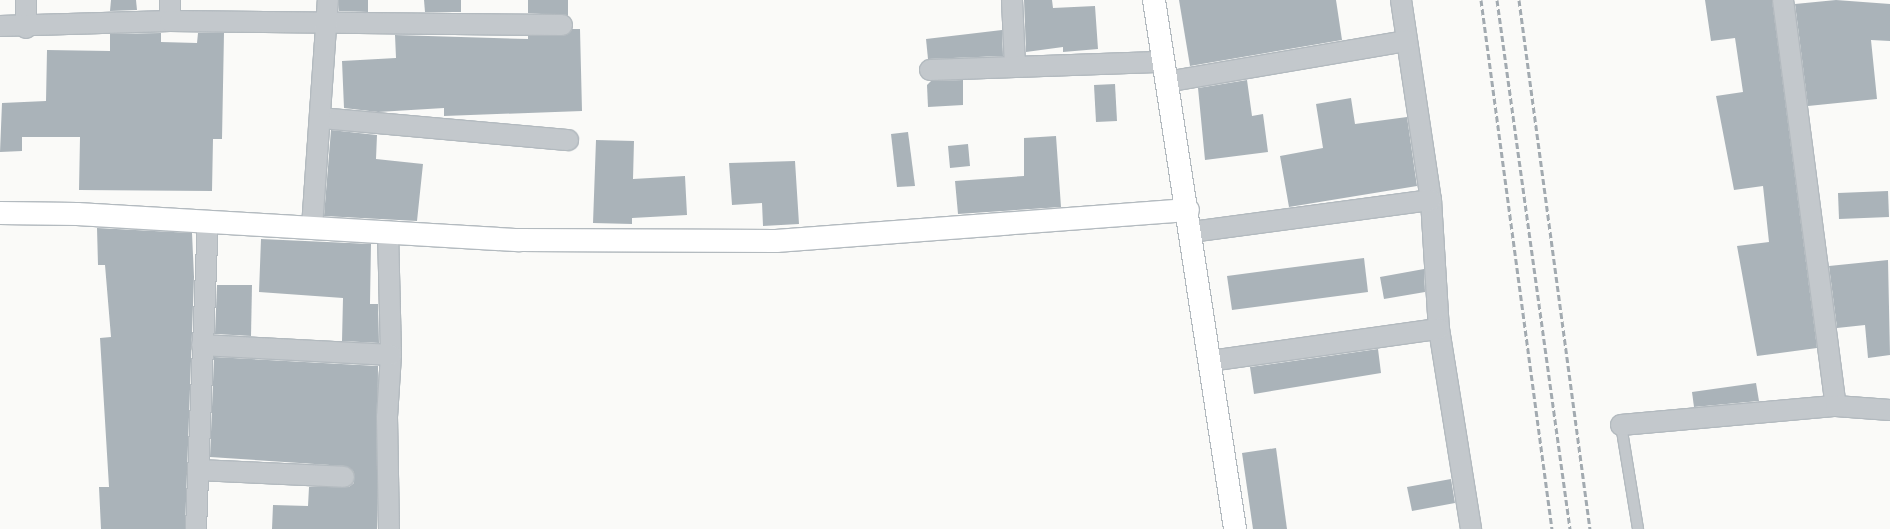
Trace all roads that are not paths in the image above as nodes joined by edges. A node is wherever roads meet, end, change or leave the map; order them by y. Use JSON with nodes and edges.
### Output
{"nodes":[{"id":1,"x":26,"y":0,"type":"edge"},
{"id":2,"x":170,"y":0,"type":"edge"},
{"id":3,"x":328,"y":0,"type":"edge"},
{"id":4,"x":1012,"y":0,"type":"edge"},
{"id":5,"x":1154,"y":0,"type":"edge"},
{"id":6,"x":1401,"y":0,"type":"edge"},
{"id":7,"x":1783,"y":0,"type":"edge"},
{"id":8,"x":170,"y":21,"type":"junction"},
{"id":9,"x":329,"y":23,"type":"junction"},
{"id":10,"x":562,"y":25,"type":"dead end"},
{"id":11,"x":0,"y":26,"type":"edge"},
{"id":12,"x":26,"y":28,"type":"junction"},
{"id":13,"x":1407,"y":41,"type":"junction"},
{"id":14,"x":1015,"y":66,"type":"junction"},
{"id":15,"x":930,"y":70,"type":"dead end"},
{"id":16,"x":1165,"y":72,"type":"junction"},
{"id":17,"x":321,"y":118,"type":"junction"},
{"id":18,"x":568,"y":140,"type":"dead end"},
{"id":19,"x":1431,"y":200,"type":"junction"},
{"id":20,"x":1188,"y":210,"type":"junction"},
{"id":21,"x":0,"y":213,"type":"edge"},
{"id":22,"x":208,"y":221,"type":"junction"},
{"id":23,"x":312,"y":227,"type":"junction"},
{"id":24,"x":388,"y":231,"type":"junction"},
{"id":25,"x":1191,"y":232,"type":"junction"},
{"id":26,"x":1438,"y":328,"type":"junction"},
{"id":27,"x":202,"y":345,"type":"junction"},
{"id":28,"x":391,"y":355,"type":"junction"},
{"id":29,"x":1210,"y":361,"type":"junction"},
{"id":30,"x":1836,"y":406,"type":"junction"},
{"id":31,"x":1890,"y":410,"type":"edge"},
{"id":32,"x":1621,"y":424,"type":"joint"},
{"id":33,"x":198,"y":470,"type":"junction"},
{"id":34,"x":344,"y":477,"type":"dead end"},
{"id":35,"x":196,"y":529,"type":"edge"},
{"id":36,"x":389,"y":529,"type":"edge"},
{"id":37,"x":1235,"y":529,"type":"edge"},
{"id":38,"x":1471,"y":529,"type":"edge"},
{"id":39,"x":1638,"y":529,"type":"edge"}],
"edges":[{"from":1,"to":12,"type":"street"},
{"from":2,"to":8,"type":"street"},
{"from":3,"to":9,"type":"street"},
{"from":4,"to":14,"type":"street"},
{"from":5,"to":16,"type":"street"},
{"from":6,"to":13,"type":"street"},
{"from":7,"to":30,"type":"street"},
{"from":8,"to":9,"type":"street"},
{"from":8,"to":12,"type":"street"},
{"from":9,"to":10,"type":"street"},
{"from":9,"to":17,"type":"street"},
{"from":11,"to":12,"type":"street"},
{"from":13,"to":16,"type":"street"},
{"from":13,"to":19,"type":"street"},
{"from":14,"to":15,"type":"street"},
{"from":14,"to":16,"type":"street"},
{"from":16,"to":20,"type":"street"},
{"from":17,"to":18,"type":"street"},
{"from":17,"to":23,"type":"street"},
{"from":19,"to":25,"type":"street"},
{"from":19,"to":26,"type":"street"},
{"from":20,"to":24,"type":"street"},
{"from":20,"to":25,"type":"street"},
{"from":21,"to":22,"type":"street"},
{"from":22,"to":23,"type":"street"},
{"from":22,"to":27,"type":"street"},
{"from":23,"to":24,"type":"street"},
{"from":24,"to":28,"type":"street"},
{"from":25,"to":29,"type":"street"},
{"from":26,"to":29,"type":"street"},
{"from":26,"to":38,"type":"street"},
{"from":27,"to":28,"type":"street"},
{"from":27,"to":33,"type":"street"},
{"from":28,"to":36,"type":"street"},
{"from":29,"to":37,"type":"street"},
{"from":30,"to":31,"type":"street"},
{"from":30,"to":32,"type":"street"},
{"from":32,"to":39,"type":"lane"},
{"from":33,"to":34,"type":"street"},
{"from":33,"to":35,"type":"street"}]}
